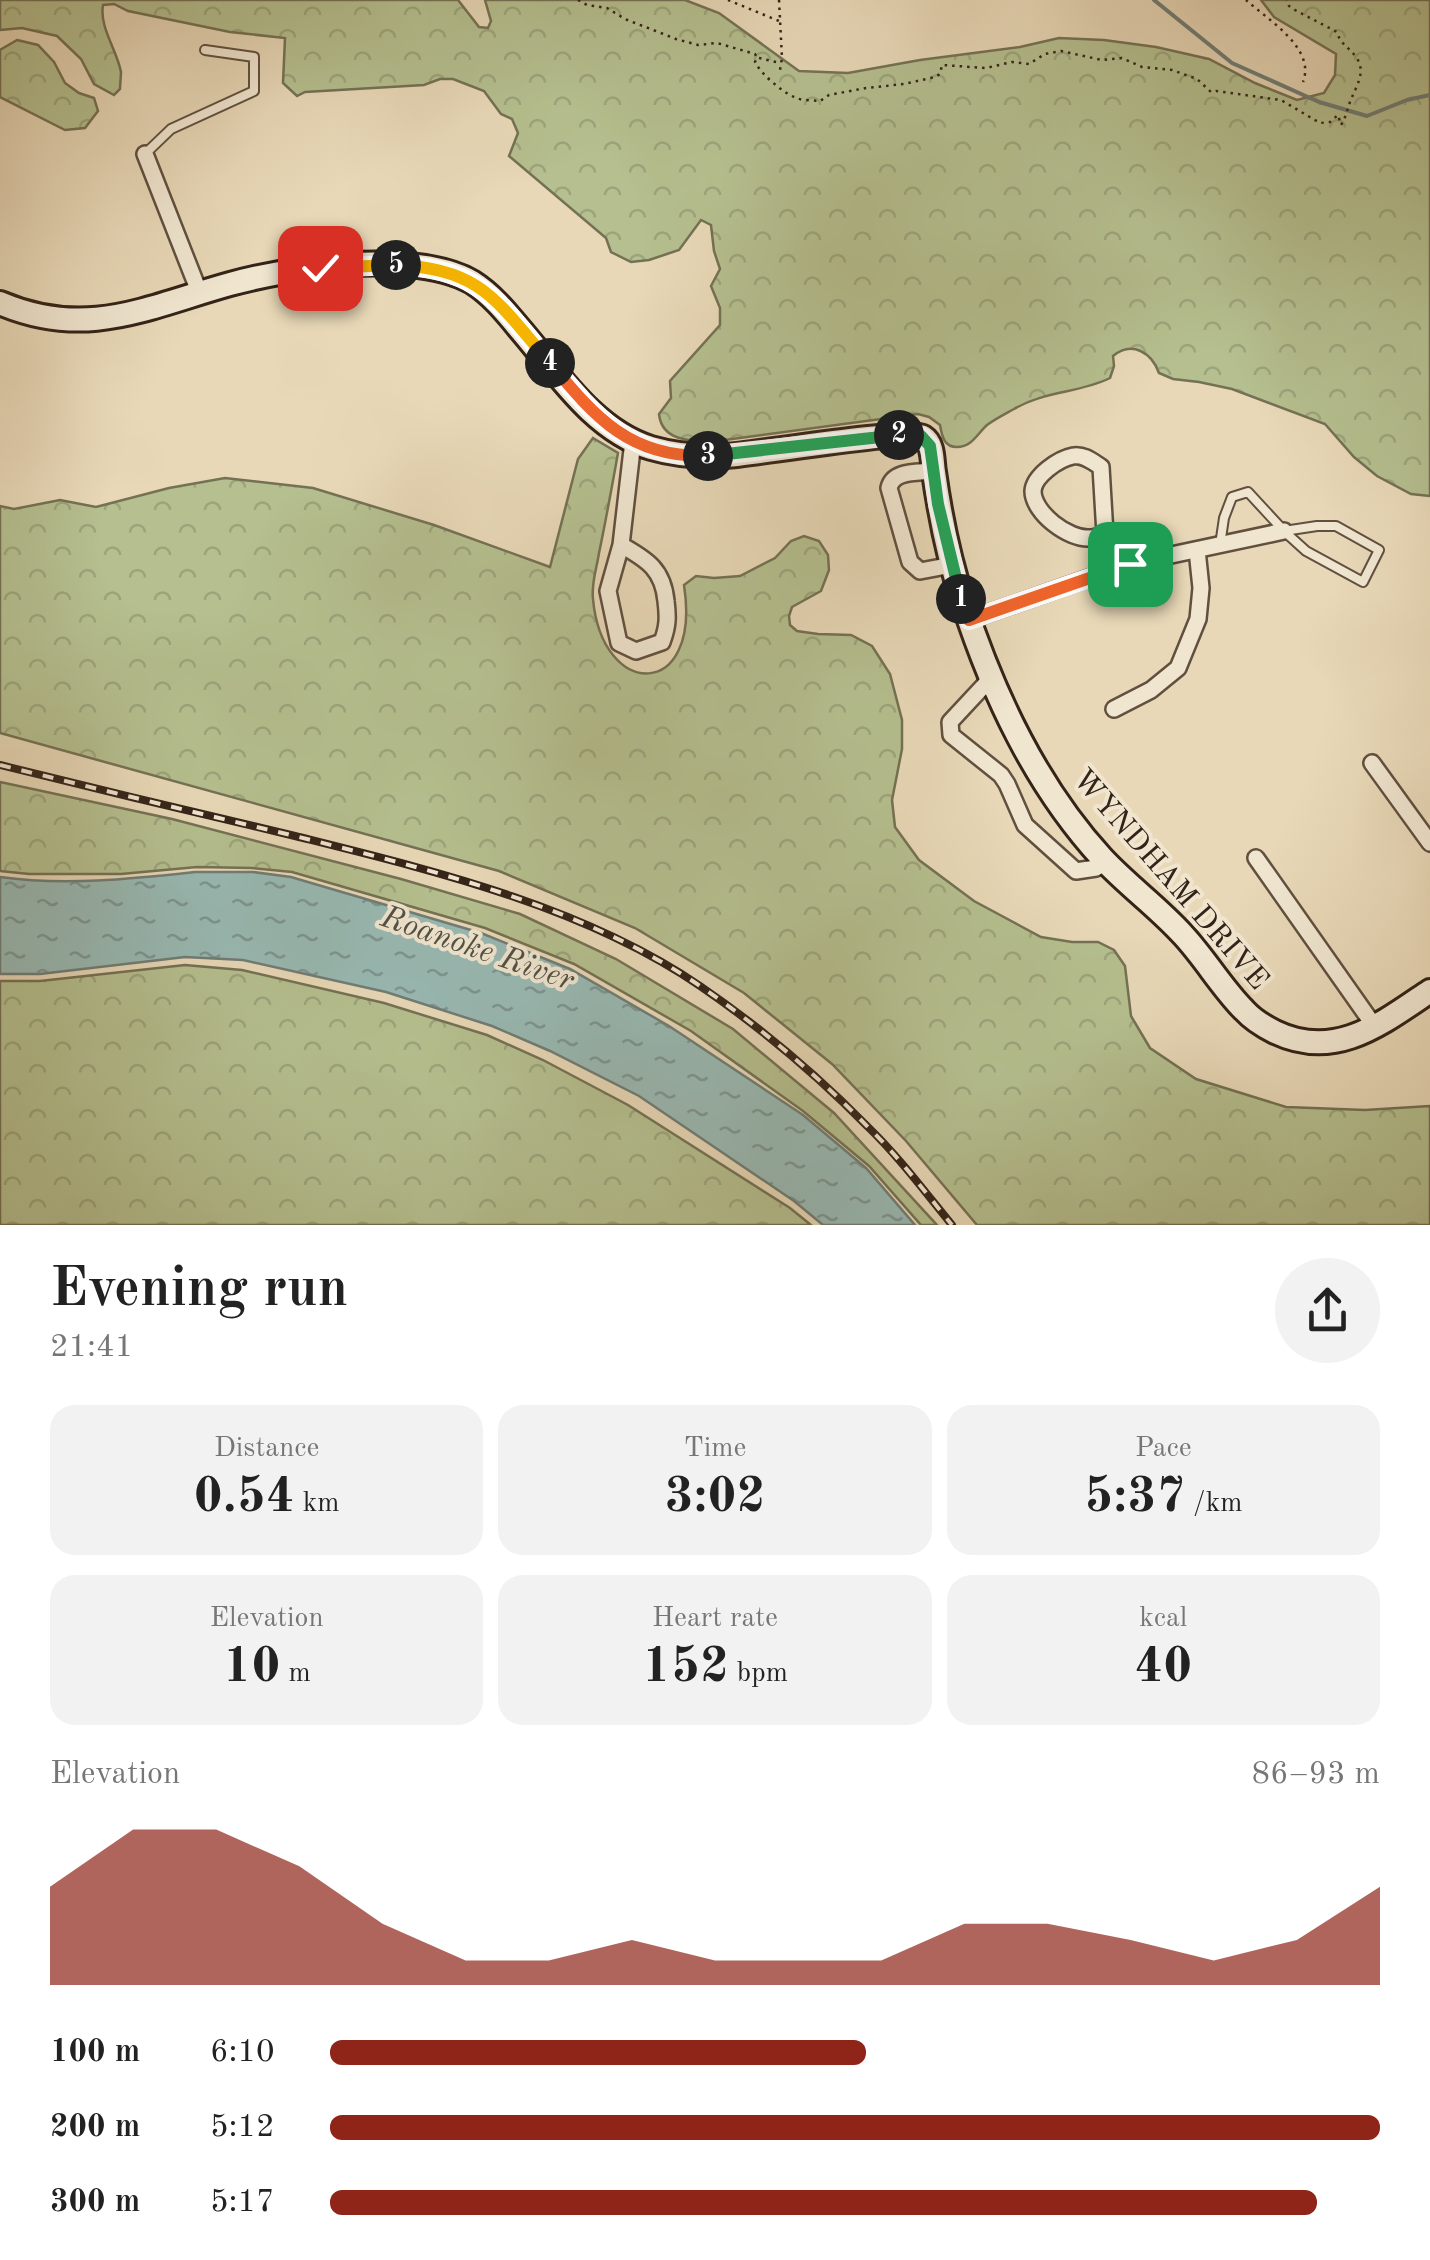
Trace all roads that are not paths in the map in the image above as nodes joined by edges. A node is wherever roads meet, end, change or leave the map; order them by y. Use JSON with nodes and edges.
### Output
{"nodes":[{"id":1,"x":205,"y":50,"type":"dead end"},
{"id":2,"x":145,"y":154,"type":"joint"},
{"id":3,"x":200,"y":294,"type":"junction"},
{"id":4,"x":0,"y":304,"type":"edge"},
{"id":5,"x":634,"y":441,"type":"junction"},
{"id":6,"x":934,"y":470,"type":"junction"},
{"id":7,"x":1284,"y":531,"type":"junction"},
{"id":8,"x":1105,"y":534,"type":"junction"},
{"id":9,"x":621,"y":545,"type":"junction"},
{"id":10,"x":1220,"y":545,"type":"junction"},
{"id":11,"x":1197,"y":550,"type":"junction"},
{"id":12,"x":1130,"y":564,"type":"junction"},
{"id":13,"x":952,"y":565,"type":"junction"},
{"id":14,"x":969,"y":620,"type":"junction"},
{"id":15,"x":991,"y":678,"type":"junction"},
{"id":16,"x":1114,"y":709,"type":"dead end"},
{"id":17,"x":1372,"y":763,"type":"dead end"},
{"id":18,"x":1430,"y":843,"type":"edge"},
{"id":19,"x":1256,"y":858,"type":"dead end"},
{"id":20,"x":1105,"y":861,"type":"junction"},
{"id":21,"x":1430,"y":991,"type":"edge"},
{"id":22,"x":1375,"y":1027,"type":"junction"}],
"edges":[{"from":1,"to":2,"type":"lane"},
{"from":2,"to":3,"type":"street"},
{"from":3,"to":4,"type":"street"},
{"from":3,"to":5,"type":"street"},
{"from":5,"to":6,"type":"street","name":"WYNDHAM DRIVE"},
{"from":5,"to":9,"type":"street"},
{"from":6,"to":13,"type":"street","name":"WYNDHAM DRIVE"},
{"from":6,"to":13,"type":"street"},
{"from":7,"to":7,"type":"lane"},
{"from":7,"to":10,"type":"street"},
{"from":7,"to":10,"type":"lane"},
{"from":8,"to":8,"type":"street"},
{"from":8,"to":12,"type":"street"},
{"from":9,"to":9,"type":"street"},
{"from":10,"to":11,"type":"street"},
{"from":11,"to":12,"type":"street"},
{"from":11,"to":16,"type":"street"},
{"from":12,"to":14,"type":"street"},
{"from":13,"to":14,"type":"street","name":"WYNDHAM DRIVE"},
{"from":14,"to":15,"type":"street","name":"WYNDHAM DRIVE"},
{"from":15,"to":20,"type":"street","name":"WYNDHAM DRIVE"},
{"from":15,"to":20,"type":"street"},
{"from":17,"to":18,"type":"street"},
{"from":19,"to":22,"type":"street"},
{"from":20,"to":22,"type":"street","name":"WYNDHAM DRIVE"},
{"from":21,"to":22,"type":"street","name":"WYNDHAM DRIVE"}]}
